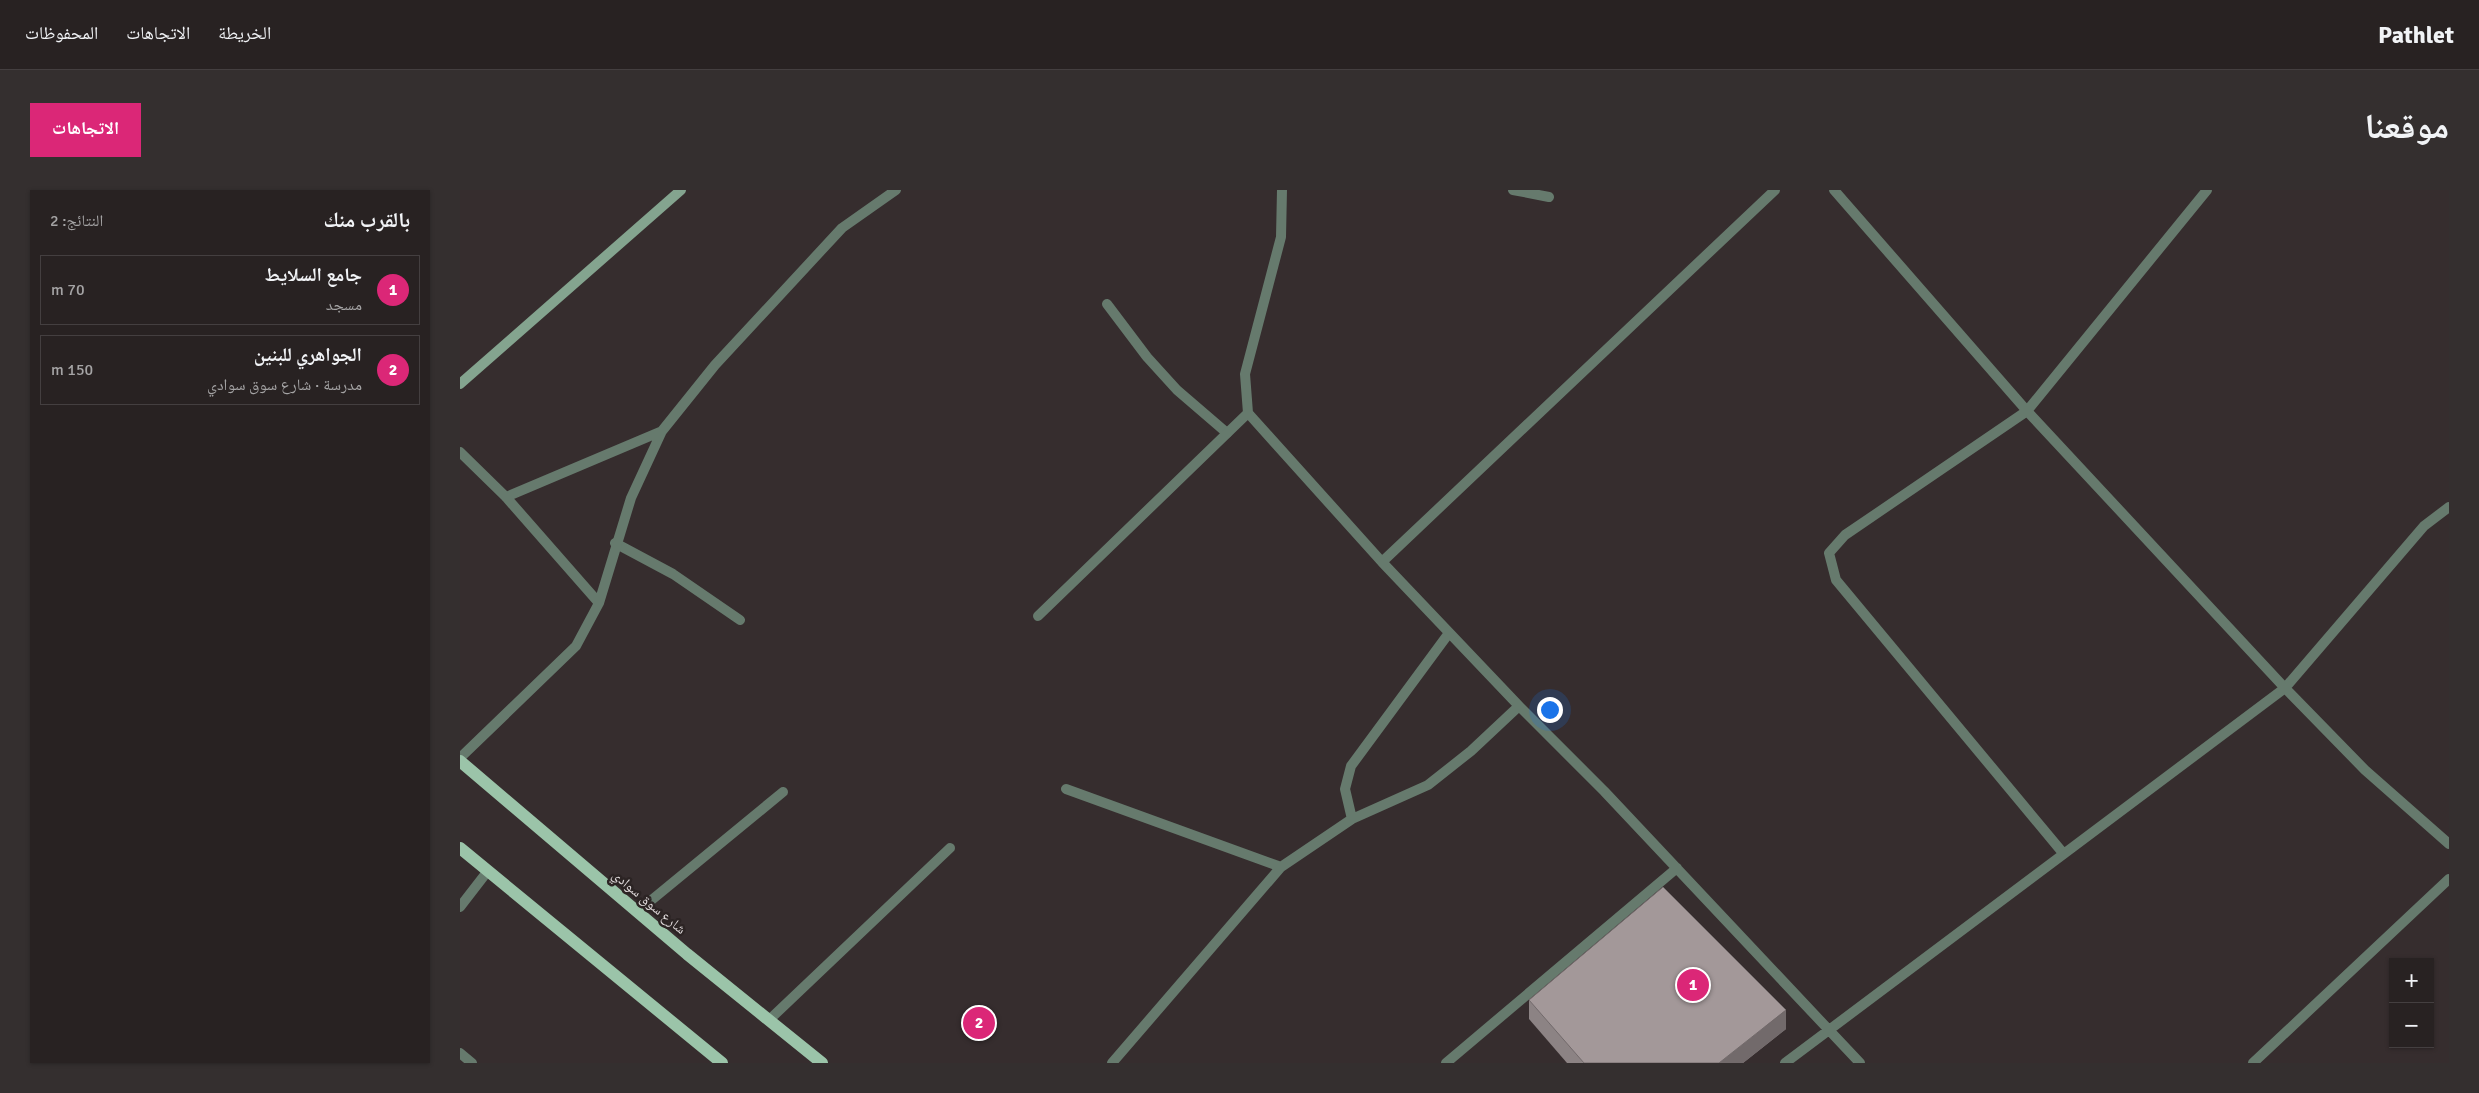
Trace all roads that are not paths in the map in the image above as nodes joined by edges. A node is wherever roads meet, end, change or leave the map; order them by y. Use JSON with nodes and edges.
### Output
{"nodes":[{"id":1,"x":681,"y":190,"type":"edge"},
{"id":2,"x":896,"y":190,"type":"edge"},
{"id":3,"x":1282,"y":190,"type":"edge"},
{"id":4,"x":1513,"y":190,"type":"edge"},
{"id":5,"x":1775,"y":190,"type":"edge"},
{"id":6,"x":1834,"y":190,"type":"edge"},
{"id":7,"x":2207,"y":190,"type":"edge"},
{"id":8,"x":1548,"y":197,"type":"dead end"},
{"id":9,"x":1107,"y":304,"type":"dead end"},
{"id":10,"x":460,"y":384,"type":"edge"},
{"id":11,"x":2027,"y":411,"type":"junction"},
{"id":12,"x":1248,"y":413,"type":"junction"},
{"id":13,"x":662,"y":430,"type":"junction"},
{"id":14,"x":1227,"y":433,"type":"junction"},
{"id":15,"x":460,"y":452,"type":"edge"},
{"id":16,"x":506,"y":497,"type":"junction"},
{"id":17,"x":2449,"y":507,"type":"edge"},
{"id":18,"x":616,"y":543,"type":"junction"},
{"id":19,"x":1382,"y":562,"type":"junction"},
{"id":20,"x":599,"y":603,"type":"junction"},
{"id":21,"x":1038,"y":616,"type":"dead end"},
{"id":22,"x":740,"y":620,"type":"dead end"},
{"id":23,"x":1449,"y":633,"type":"junction"},
{"id":24,"x":2285,"y":688,"type":"junction"},
{"id":25,"x":1519,"y":706,"type":"junction"},
{"id":26,"x":460,"y":760,"type":"edge"},
{"id":27,"x":1066,"y":789,"type":"dead end"},
{"id":28,"x":783,"y":792,"type":"dead end"},
{"id":29,"x":1352,"y":819,"type":"junction"},
{"id":30,"x":2449,"y":844,"type":"edge"},
{"id":31,"x":460,"y":848,"type":"edge"},
{"id":32,"x":950,"y":848,"type":"dead end"},
{"id":33,"x":2063,"y":853,"type":"junction"},
{"id":34,"x":1281,"y":867,"type":"junction"},
{"id":35,"x":1677,"y":868,"type":"junction"},
{"id":36,"x":486,"y":872,"type":"junction"},
{"id":37,"x":2449,"y":879,"type":"edge"},
{"id":38,"x":460,"y":907,"type":"edge"},
{"id":39,"x":637,"y":912,"type":"junction"},
{"id":40,"x":769,"y":1020,"type":"junction"},
{"id":41,"x":1829,"y":1030,"type":"junction"},
{"id":42,"x":460,"y":1053,"type":"edge"},
{"id":43,"x":472,"y":1063,"type":"edge"},
{"id":44,"x":722,"y":1063,"type":"edge"},
{"id":45,"x":822,"y":1063,"type":"edge"},
{"id":46,"x":1112,"y":1063,"type":"edge"},
{"id":47,"x":1446,"y":1063,"type":"edge"},
{"id":48,"x":1785,"y":1063,"type":"edge"},
{"id":49,"x":1860,"y":1063,"type":"edge"},
{"id":50,"x":2253,"y":1063,"type":"edge"}],
"edges":[{"from":1,"to":10,"type":"street"},
{"from":2,"to":13,"type":"street"},
{"from":3,"to":12,"type":"street"},
{"from":4,"to":8,"type":"street"},
{"from":5,"to":19,"type":"street"},
{"from":6,"to":11,"type":"street"},
{"from":7,"to":11,"type":"street"},
{"from":9,"to":14,"type":"street"},
{"from":11,"to":24,"type":"street"},
{"from":11,"to":33,"type":"street"},
{"from":12,"to":14,"type":"street"},
{"from":12,"to":19,"type":"street"},
{"from":13,"to":16,"type":"street"},
{"from":13,"to":18,"type":"street"},
{"from":14,"to":21,"type":"street"},
{"from":15,"to":16,"type":"street"},
{"from":16,"to":20,"type":"street"},
{"from":17,"to":24,"type":"street"},
{"from":18,"to":20,"type":"street"},
{"from":18,"to":22,"type":"street"},
{"from":19,"to":23,"type":"street"},
{"from":20,"to":26,"type":"street"},
{"from":23,"to":25,"type":"street"},
{"from":23,"to":29,"type":"street"},
{"from":24,"to":30,"type":"street"},
{"from":24,"to":33,"type":"street"},
{"from":25,"to":29,"type":"street"},
{"from":25,"to":35,"type":"street"},
{"from":26,"to":39,"type":"main road","name":"شارع سوق سوادي"},
{"from":27,"to":34,"type":"street"},
{"from":28,"to":39,"type":"street"},
{"from":29,"to":34,"type":"street"},
{"from":31,"to":36,"type":"main road"},
{"from":32,"to":40,"type":"street"},
{"from":33,"to":41,"type":"street"},
{"from":34,"to":46,"type":"street"},
{"from":35,"to":41,"type":"street"},
{"from":35,"to":47,"type":"street"},
{"from":36,"to":38,"type":"street"},
{"from":36,"to":44,"type":"main road"},
{"from":37,"to":50,"type":"street"},
{"from":39,"to":40,"type":"main road","name":"شارع سوق سوادي"},
{"from":40,"to":45,"type":"main road","name":"شارع سوق سوادي"},
{"from":41,"to":48,"type":"street"},
{"from":41,"to":49,"type":"street"},
{"from":42,"to":43,"type":"street"}]}
